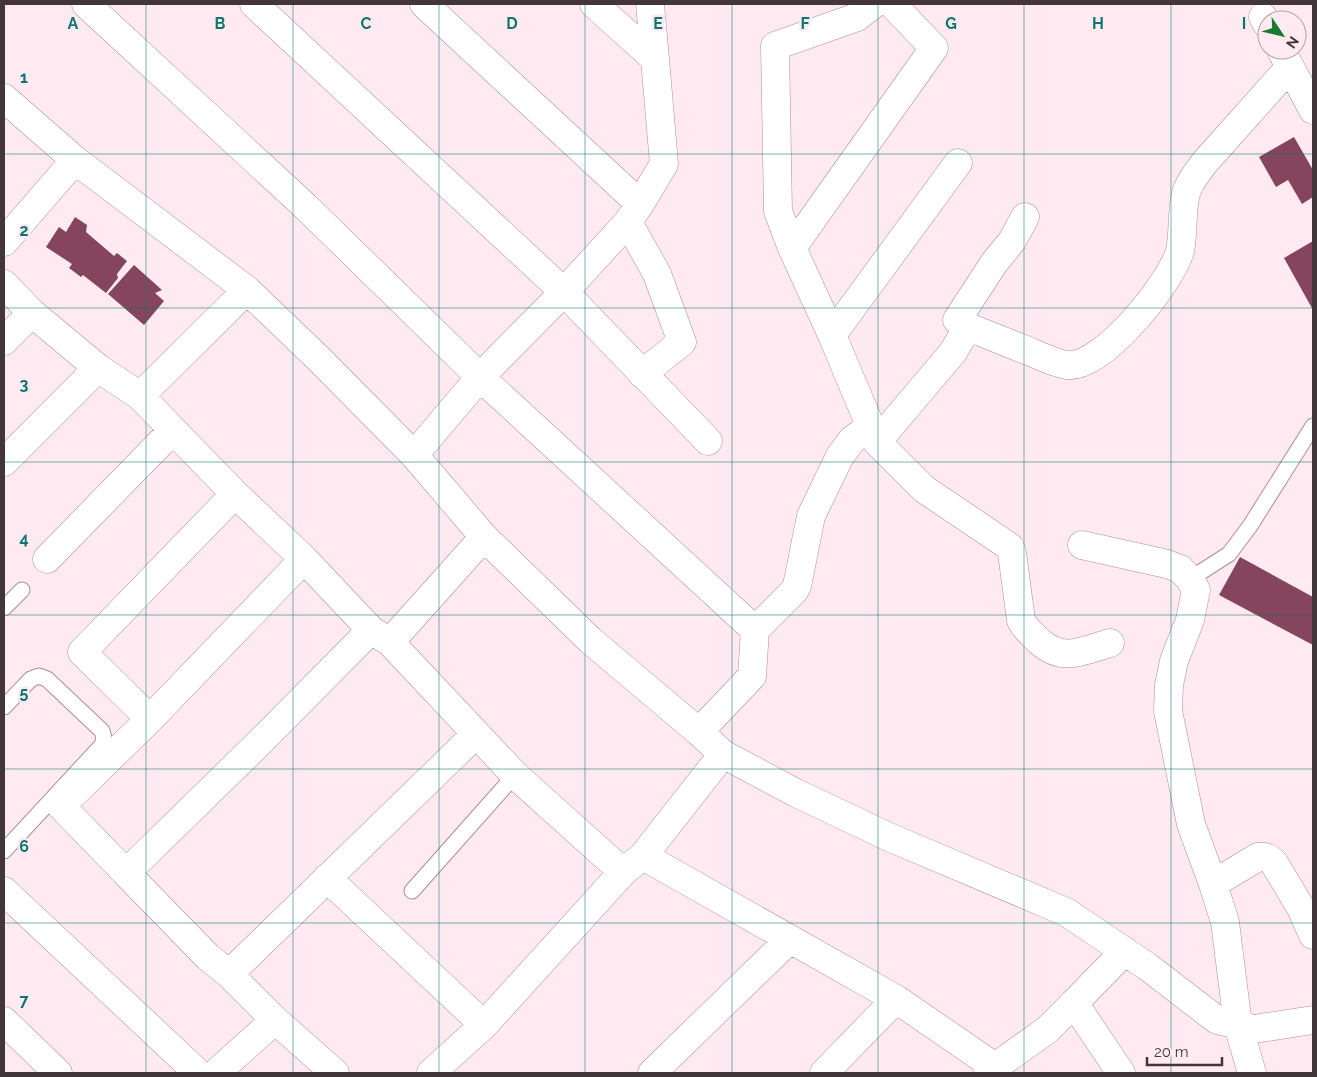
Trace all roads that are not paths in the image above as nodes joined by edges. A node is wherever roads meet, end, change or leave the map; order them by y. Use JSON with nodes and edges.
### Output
{"nodes":[{"id":1,"x":86,"y":4,"type":"edge"},
{"id":2,"x":254,"y":4,"type":"edge"},
{"id":3,"x":424,"y":4,"type":"edge"},
{"id":4,"x":594,"y":4,"type":"edge"},
{"id":5,"x":650,"y":4,"type":"edge"},
{"id":6,"x":874,"y":4,"type":"edge"},
{"id":7,"x":892,"y":4,"type":"edge"},
{"id":8,"x":655,"y":59,"type":"junction"},
{"id":9,"x":1285,"y":60,"type":"edge"},
{"id":10,"x":1287,"y":60,"type":"edge"},
{"id":11,"x":4,"y":98,"type":"edge"},
{"id":12,"x":1313,"y":110,"type":"edge"},
{"id":13,"x":75,"y":160,"type":"junction"},
{"id":14,"x":958,"y":163,"type":"dead end"},
{"id":15,"x":634,"y":213,"type":"junction"},
{"id":16,"x":1025,"y":217,"type":"dead end"},
{"id":17,"x":4,"y":242,"type":"edge"},
{"id":18,"x":792,"y":248,"type":"junction"},
{"id":19,"x":4,"y":284,"type":"edge"},
{"id":20,"x":246,"y":290,"type":"junction"},
{"id":21,"x":564,"y":292,"type":"junction"},
{"id":22,"x":32,"y":313,"type":"junction"},
{"id":23,"x":968,"y":327,"type":"junction"},
{"id":24,"x":832,"y":335,"type":"junction"},
{"id":25,"x":4,"y":341,"type":"edge"},
{"id":26,"x":98,"y":368,"type":"junction"},
{"id":27,"x":642,"y":374,"type":"junction"},
{"id":28,"x":480,"y":377,"type":"junction"},
{"id":29,"x":140,"y":396,"type":"junction"},
{"id":30,"x":1313,"y":426,"type":"edge"},
{"id":31,"x":173,"y":430,"type":"junction"},
{"id":32,"x":874,"y":434,"type":"junction"},
{"id":33,"x":708,"y":441,"type":"dead end"},
{"id":34,"x":414,"y":455,"type":"junction"},
{"id":35,"x":4,"y":462,"type":"edge"},
{"id":36,"x":235,"y":494,"type":"junction"},
{"id":37,"x":484,"y":537,"type":"junction"},
{"id":38,"x":1082,"y":545,"type":"dead end"},
{"id":39,"x":47,"y":559,"type":"dead end"},
{"id":40,"x":304,"y":560,"type":"junction"},
{"id":41,"x":1190,"y":579,"type":"junction"},
{"id":42,"x":22,"y":590,"type":"dead end"},
{"id":43,"x":4,"y":608,"type":"edge"},
{"id":44,"x":755,"y":630,"type":"junction"},
{"id":45,"x":380,"y":636,"type":"junction"},
{"id":46,"x":1110,"y":644,"type":"dead end"},
{"id":47,"x":4,"y":707,"type":"edge"},
{"id":48,"x":150,"y":719,"type":"junction"},
{"id":49,"x":699,"y":732,"type":"junction"},
{"id":50,"x":476,"y":734,"type":"junction"},
{"id":51,"x":723,"y":754,"type":"junction"},
{"id":52,"x":515,"y":776,"type":"junction"},
{"id":53,"x":4,"y":851,"type":"edge"},
{"id":54,"x":633,"y":864,"type":"junction"},
{"id":55,"x":126,"y":873,"type":"junction"},
{"id":56,"x":327,"y":878,"type":"junction"},
{"id":57,"x":1213,"y":884,"type":"junction"},
{"id":58,"x":4,"y":891,"type":"edge"},
{"id":59,"x":412,"y":891,"type":"dead end"},
{"id":60,"x":1313,"y":935,"type":"edge"},
{"id":61,"x":790,"y":939,"type":"junction"},
{"id":62,"x":1125,"y":952,"type":"junction"},
{"id":63,"x":229,"y":974,"type":"junction"},
{"id":64,"x":896,"y":999,"type":"junction"},
{"id":65,"x":1074,"y":1003,"type":"junction"},
{"id":66,"x":275,"y":1020,"type":"junction"},
{"id":67,"x":1313,"y":1020,"type":"edge"},
{"id":68,"x":4,"y":1021,"type":"edge"},
{"id":69,"x":484,"y":1025,"type":"junction"},
{"id":70,"x":1238,"y":1025,"type":"junction"},
{"id":71,"x":991,"y":1070,"type":"edge"},
{"id":72,"x":58,"y":1073,"type":"edge"},
{"id":73,"x":198,"y":1073,"type":"edge"},
{"id":74,"x":216,"y":1073,"type":"edge"},
{"id":75,"x":335,"y":1073,"type":"edge"},
{"id":76,"x":431,"y":1073,"type":"edge"},
{"id":77,"x":652,"y":1073,"type":"edge"},
{"id":78,"x":824,"y":1073,"type":"edge"},
{"id":79,"x":1121,"y":1073,"type":"edge"},
{"id":80,"x":1252,"y":1073,"type":"edge"}],
"edges":[{"from":1,"to":28,"type":"street"},
{"from":2,"to":21,"type":"street"},
{"from":3,"to":15,"type":"street"},
{"from":4,"to":8,"type":"street"},
{"from":5,"to":8,"type":"street"},
{"from":6,"to":18,"type":"street"},
{"from":7,"to":18,"type":"street"},
{"from":8,"to":15,"type":"street"},
{"from":9,"to":23,"type":"street"},
{"from":10,"to":12,"type":"street"},
{"from":11,"to":13,"type":"street"},
{"from":13,"to":17,"type":"street"},
{"from":13,"to":20,"type":"street"},
{"from":14,"to":24,"type":"street"},
{"from":15,"to":21,"type":"street"},
{"from":15,"to":27,"type":"street"},
{"from":16,"to":23,"type":"street"},
{"from":18,"to":24,"type":"street"},
{"from":19,"to":22,"type":"street"},
{"from":20,"to":29,"type":"street"},
{"from":20,"to":34,"type":"street"},
{"from":21,"to":27,"type":"street"},
{"from":21,"to":28,"type":"street"},
{"from":22,"to":25,"type":"street"},
{"from":22,"to":26,"type":"street"},
{"from":23,"to":32,"type":"street"},
{"from":24,"to":32,"type":"street"},
{"from":26,"to":29,"type":"street"},
{"from":26,"to":35,"type":"street"},
{"from":27,"to":33,"type":"street"},
{"from":28,"to":34,"type":"street"},
{"from":28,"to":44,"type":"street"},
{"from":29,"to":31,"type":"street"},
{"from":30,"to":41,"type":"lane"},
{"from":31,"to":36,"type":"street"},
{"from":31,"to":39,"type":"street"},
{"from":32,"to":44,"type":"street"},
{"from":32,"to":46,"type":"street"},
{"from":34,"to":37,"type":"street"},
{"from":36,"to":40,"type":"street"},
{"from":36,"to":48,"type":"street"},
{"from":37,"to":45,"type":"street"},
{"from":37,"to":49,"type":"street"},
{"from":38,"to":41,"type":"street"},
{"from":40,"to":45,"type":"street"},
{"from":40,"to":48,"type":"street"},
{"from":41,"to":57,"type":"street"},
{"from":42,"to":43,"type":"lane"},
{"from":44,"to":49,"type":"street"},
{"from":45,"to":50,"type":"street"},
{"from":45,"to":55,"type":"street"},
{"from":47,"to":53,"type":"lane"},
{"from":48,"to":55,"type":"street"},
{"from":49,"to":51,"type":"street"},
{"from":50,"to":52,"type":"street"},
{"from":50,"to":56,"type":"street"},
{"from":51,"to":54,"type":"street"},
{"from":51,"to":62,"type":"street"},
{"from":52,"to":54,"type":"street"},
{"from":52,"to":59,"type":"lane"},
{"from":54,"to":61,"type":"street"},
{"from":54,"to":69,"type":"street"},
{"from":55,"to":63,"type":"street"},
{"from":56,"to":63,"type":"street"},
{"from":56,"to":69,"type":"street"},
{"from":57,"to":60,"type":"street"},
{"from":57,"to":70,"type":"street"},
{"from":58,"to":73,"type":"street"},
{"from":61,"to":64,"type":"street"},
{"from":61,"to":77,"type":"street"},
{"from":62,"to":65,"type":"street"},
{"from":62,"to":70,"type":"street"},
{"from":63,"to":66,"type":"street"},
{"from":64,"to":71,"type":"street"},
{"from":64,"to":78,"type":"street"},
{"from":65,"to":71,"type":"street"},
{"from":65,"to":79,"type":"street"},
{"from":66,"to":74,"type":"street"},
{"from":66,"to":75,"type":"street"},
{"from":67,"to":70,"type":"street"},
{"from":68,"to":72,"type":"street"},
{"from":69,"to":76,"type":"street"},
{"from":70,"to":80,"type":"street"}]}
